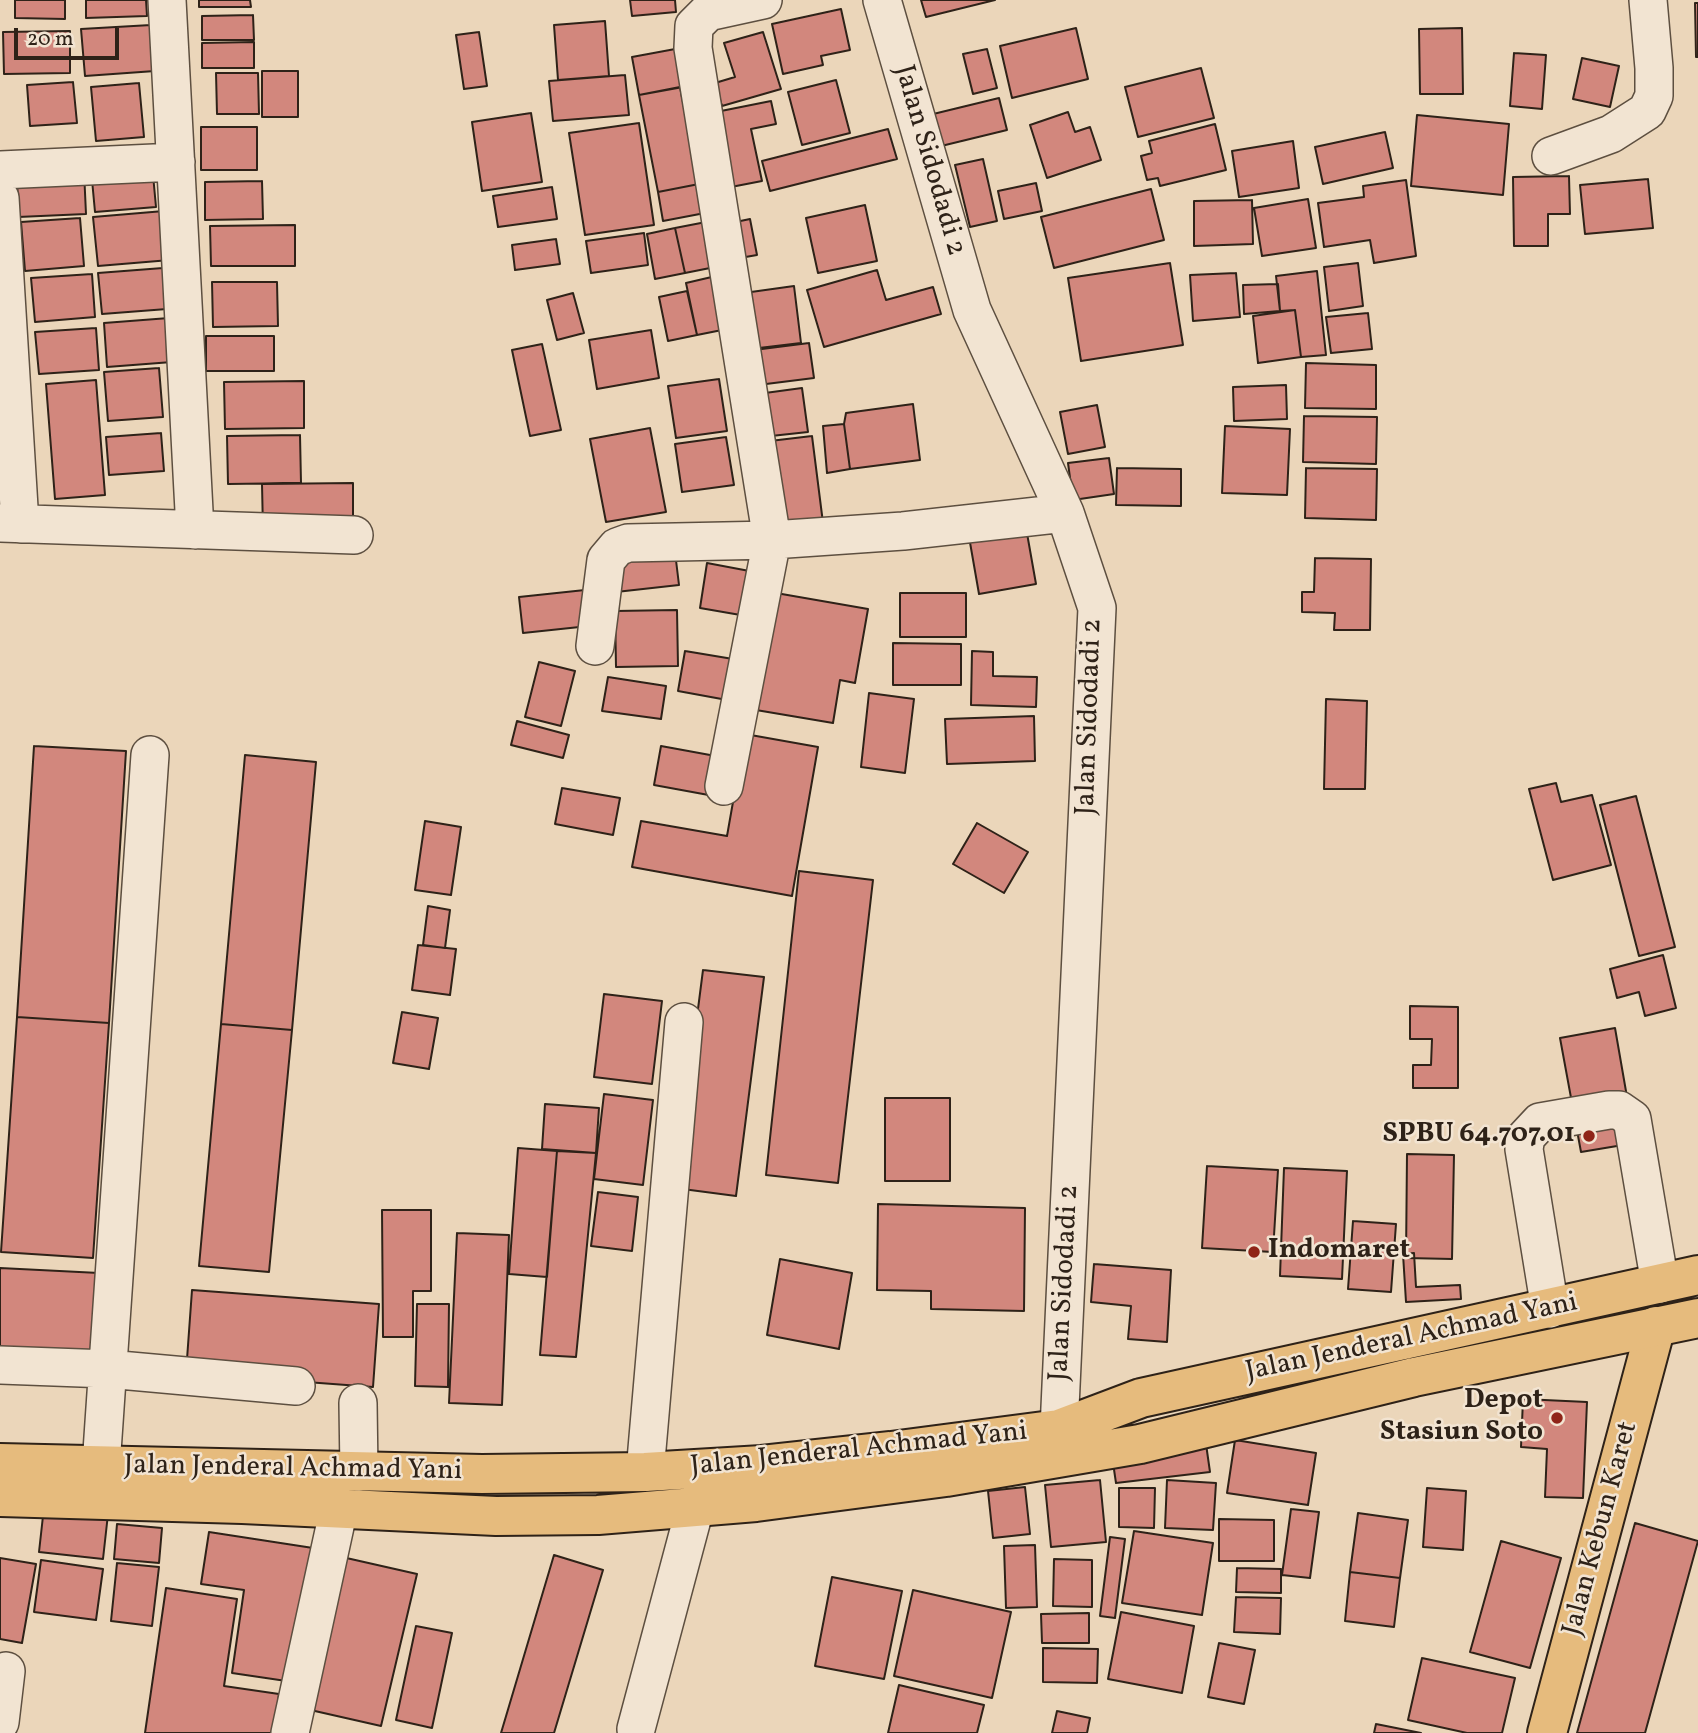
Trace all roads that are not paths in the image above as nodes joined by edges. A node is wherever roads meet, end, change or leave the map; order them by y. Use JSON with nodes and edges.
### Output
{"nodes":[{"id":1,"x":167,"y":0,"type":"edge"},
{"id":2,"x":763,"y":0,"type":"edge"},
{"id":3,"x":882,"y":0,"type":"edge"},
{"id":4,"x":1648,"y":0,"type":"edge"},
{"id":5,"x":1552,"y":156,"type":"dead end"},
{"id":6,"x":176,"y":162,"type":"junction"},
{"id":7,"x":0,"y":170,"type":"edge"},
{"id":8,"x":0,"y":198,"type":"edge"},
{"id":9,"x":1065,"y":513,"type":"junction"},
{"id":10,"x":10,"y":523,"type":"edge"},
{"id":11,"x":195,"y":530,"type":"junction"},
{"id":12,"x":354,"y":535,"type":"dead end"},
{"id":13,"x":772,"y":540,"type":"junction"},
{"id":14,"x":595,"y":646,"type":"dead end"},
{"id":15,"x":150,"y":755,"type":"dead end"},
{"id":16,"x":724,"y":786,"type":"dead end"},
{"id":17,"x":684,"y":1022,"type":"dead end"},
{"id":18,"x":1698,"y":1275,"type":"edge"},
{"id":19,"x":1660,"y":1284,"type":"junction"},
{"id":20,"x":1550,"y":1309,"type":"junction"},
{"id":21,"x":1698,"y":1318,"type":"edge"},
{"id":22,"x":1656,"y":1326,"type":"junction"},
{"id":23,"x":0,"y":1365,"type":"edge"},
{"id":24,"x":108,"y":1369,"type":"junction"},
{"id":25,"x":296,"y":1386,"type":"dead end"},
{"id":26,"x":358,"y":1403,"type":"dead end"},
{"id":27,"x":1059,"y":1429,"type":"junction"},
{"id":28,"x":0,"y":1463,"type":"edge"},
{"id":29,"x":101,"y":1466,"type":"junction"},
{"id":30,"x":359,"y":1472,"type":"junction"},
{"id":31,"x":645,"y":1472,"type":"junction"},
{"id":32,"x":0,"y":1497,"type":"edge"},
{"id":33,"x":340,"y":1508,"type":"junction"},
{"id":34,"x":695,"y":1508,"type":"junction"},
{"id":35,"x":6,"y":1671,"type":"dead end"},
{"id":36,"x":0,"y":1722,"type":"edge"},
{"id":37,"x":636,"y":1729,"type":"dead end"},
{"id":38,"x":290,"y":1733,"type":"edge"},
{"id":39,"x":1547,"y":1733,"type":"edge"}],
"edges":[{"from":1,"to":6,"type":"street"},
{"from":2,"to":13,"type":"street"},
{"from":3,"to":9,"type":"street","name":"Jalan Sidodadi 2"},
{"from":4,"to":5,"type":"street"},
{"from":6,"to":7,"type":"street"},
{"from":6,"to":11,"type":"street"},
{"from":8,"to":10,"type":"street"},
{"from":9,"to":13,"type":"street"},
{"from":9,"to":27,"type":"street","name":"Jalan Sidodadi 2"},
{"from":10,"to":11,"type":"street"},
{"from":11,"to":12,"type":"street"},
{"from":13,"to":14,"type":"street"},
{"from":13,"to":16,"type":"street"},
{"from":15,"to":24,"type":"street"},
{"from":17,"to":31,"type":"street"},
{"from":18,"to":19,"type":"main road","name":"Jalan Jenderal Achmad Yani"},
{"from":19,"to":20,"type":"main road","name":"Jalan Jenderal Achmad Yani"},
{"from":19,"to":20,"type":"street"},
{"from":20,"to":27,"type":"main road","name":"Jalan Jenderal Achmad Yani"},
{"from":21,"to":22,"type":"main road","name":"Jalan Jenderal Achmad Yani"},
{"from":22,"to":34,"type":"main road","name":"Jalan Jenderal Achmad Yani"},
{"from":22,"to":39,"type":"main road","name":"Jalan Kebun Karet"},
{"from":23,"to":24,"type":"street"},
{"from":24,"to":25,"type":"street"},
{"from":24,"to":29,"type":"street"},
{"from":26,"to":30,"type":"street"},
{"from":27,"to":31,"type":"main road","name":"Jalan Jenderal Achmad Yani"},
{"from":28,"to":29,"type":"main road","name":"Jalan Jenderal Achmad Yani"},
{"from":29,"to":30,"type":"main road","name":"Jalan Jenderal Achmad Yani"},
{"from":30,"to":31,"type":"main road","name":"Jalan Jenderal Achmad Yani"},
{"from":32,"to":33,"type":"main road","name":"Jalan Jenderal Achmad Yani"},
{"from":33,"to":34,"type":"main road","name":"Jalan Jenderal Achmad Yani"},
{"from":33,"to":38,"type":"street"},
{"from":34,"to":37,"type":"street"},
{"from":35,"to":36,"type":"street"}]}
